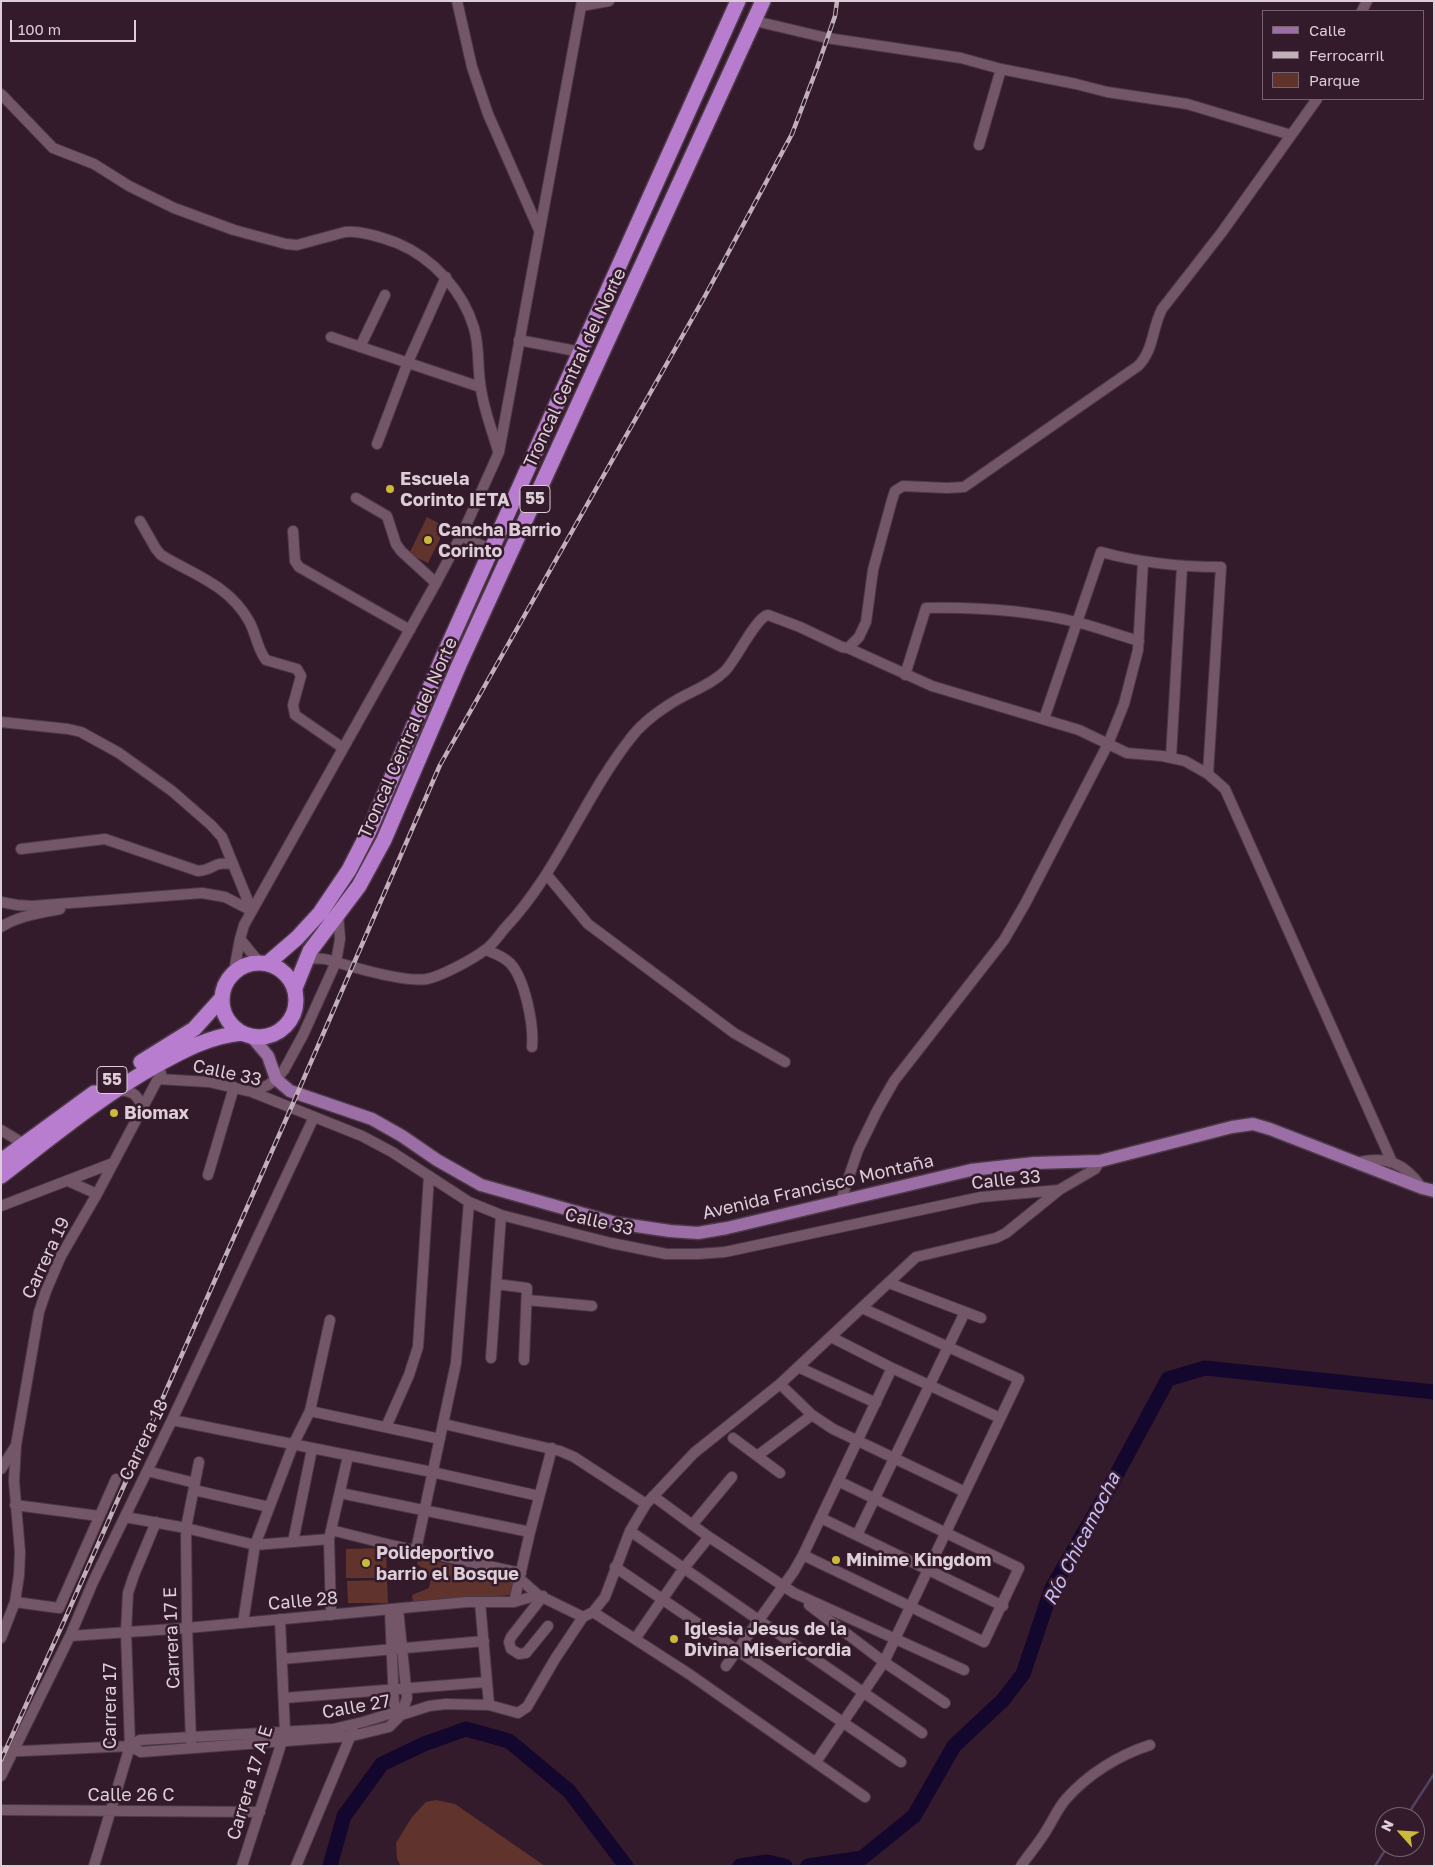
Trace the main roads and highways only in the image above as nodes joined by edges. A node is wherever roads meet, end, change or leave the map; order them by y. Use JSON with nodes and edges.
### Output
{"nodes":[{"id":1,"x":738,"y":1,"type":"edge"},
{"id":2,"x":763,"y":1,"type":"edge"},
{"id":3,"x":264,"y":963,"type":"junction"},
{"id":4,"x":295,"y":988,"type":"junction"},
{"id":5,"x":221,"y":999,"type":"junction"},
{"id":6,"x":247,"y":1035,"type":"junction"},
{"id":7,"x":1,"y":1161,"type":"edge"},
{"id":8,"x":1,"y":1176,"type":"edge"},
{"id":9,"x":1428,"y":1190,"type":"edge"}],
"edges":[{"from":1,"to":3,"type":"highway","name":"Troncal Central del Norte","number":"55"},
{"from":2,"to":4,"type":"highway","name":"Troncal Central del Norte","number":"55"},
{"from":3,"to":4,"type":"highway"},
{"from":3,"to":5,"type":"highway","number":"55"},
{"from":4,"to":6,"type":"highway","number":"55"},
{"from":5,"to":6,"type":"highway"},
{"from":5,"to":7,"type":"highway","number":"55"},
{"from":6,"to":8,"type":"highway","number":"55"},
{"from":6,"to":9,"type":"main road","name":"Avenida Francisco Montaña"}]}
